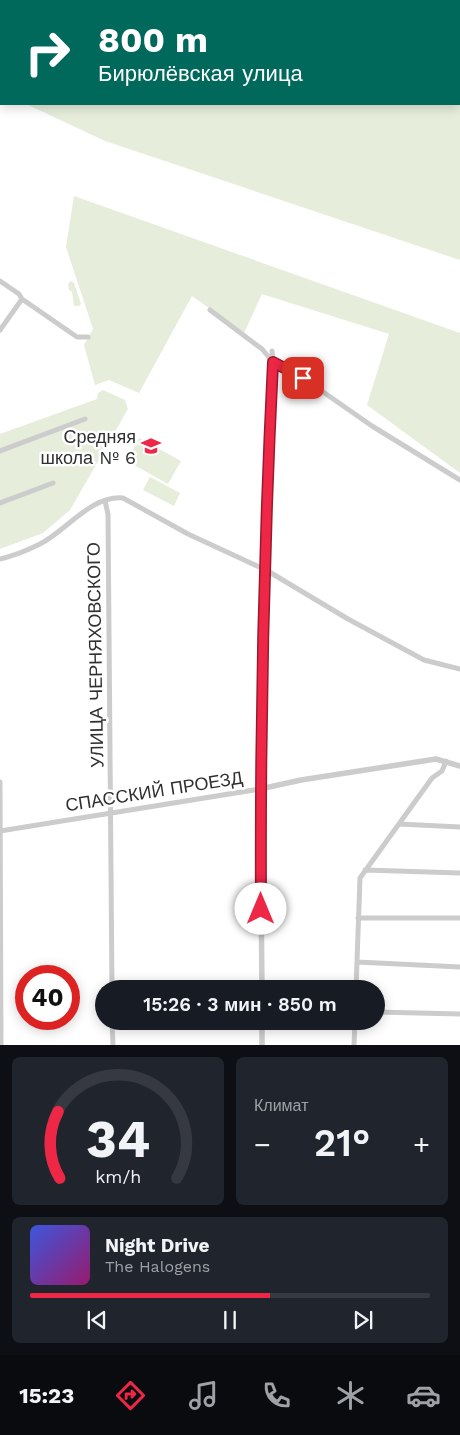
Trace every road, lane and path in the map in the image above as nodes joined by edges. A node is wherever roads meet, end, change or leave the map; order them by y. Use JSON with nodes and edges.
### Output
{"nodes":[{"id":1,"x":0,"y":281,"type":"edge"},
{"id":2,"x":22,"y":299,"type":"junction"},
{"id":3,"x":210,"y":310,"type":"dead end"},
{"id":4,"x":0,"y":330,"type":"edge"},
{"id":5,"x":88,"y":337,"type":"dead end"},
{"id":6,"x":272,"y":351,"type":"dead end"},
{"id":7,"x":273,"y":362,"type":"junction"},
{"id":8,"x":85,"y":420,"type":"dead end"},
{"id":9,"x":0,"y":451,"type":"edge"},
{"id":10,"x":460,"y":480,"type":"edge"},
{"id":11,"x":53,"y":483,"type":"dead end"},
{"id":12,"x":105,"y":501,"type":"junction"},
{"id":13,"x":0,"y":503,"type":"edge"},
{"id":14,"x":0,"y":552,"type":"edge"},
{"id":15,"x":1,"y":559,"type":"edge"},
{"id":16,"x":266,"y":570,"type":"junction"},
{"id":17,"x":460,"y":669,"type":"edge"},
{"id":18,"x":446,"y":761,"type":"junction"},
{"id":19,"x":460,"y":766,"type":"edge"},
{"id":20,"x":0,"y":782,"type":"edge"},
{"id":21,"x":260,"y":789,"type":"junction"},
{"id":22,"x":111,"y":813,"type":"junction"},
{"id":23,"x":399,"y":824,"type":"junction"},
{"id":24,"x":460,"y":827,"type":"edge"},
{"id":25,"x":1,"y":831,"type":"edge"},
{"id":26,"x":365,"y":870,"type":"junction"},
{"id":27,"x":460,"y":873,"type":"edge"},
{"id":28,"x":358,"y":918,"type":"junction"},
{"id":29,"x":460,"y":918,"type":"edge"},
{"id":30,"x":357,"y":962,"type":"junction"},
{"id":31,"x":460,"y":966,"type":"edge"},
{"id":32,"x":112,"y":980,"type":"edge"},
{"id":33,"x":262,"y":980,"type":"edge"},
{"id":34,"x":356,"y":980,"type":"edge"},
{"id":35,"x":385,"y":1012,"type":"edge"},
{"id":36,"x":460,"y":1014,"type":"edge"},
{"id":37,"x":112,"y":1030,"type":"edge"},
{"id":38,"x":262,"y":1030,"type":"edge"},
{"id":39,"x":355,"y":1030,"type":"edge"},
{"id":40,"x":1,"y":1045,"type":"edge"},
{"id":41,"x":113,"y":1045,"type":"edge"},
{"id":42,"x":262,"y":1045,"type":"edge"},
{"id":43,"x":354,"y":1045,"type":"edge"}],
"edges":[{"from":1,"to":2,"type":"street"},
{"from":2,"to":4,"type":"street"},
{"from":2,"to":5,"type":"street"},
{"from":3,"to":7,"type":"street"},
{"from":6,"to":7,"type":"street"},
{"from":7,"to":10,"type":"street"},
{"from":7,"to":16,"type":"street"},
{"from":8,"to":9,"type":"street"},
{"from":11,"to":13,"type":"street"},
{"from":12,"to":15,"type":"street"},
{"from":12,"to":16,"type":"street"},
{"from":12,"to":22,"type":"street","name":"УЛИЦА ЧЕРНЯХОВСКОГО"},
{"from":14,"to":15,"type":"street"},
{"from":16,"to":17,"type":"street"},
{"from":16,"to":21,"type":"street"},
{"from":18,"to":19,"type":"street","name":"СПАССКИЙ ПРОЕЗД"},
{"from":18,"to":21,"type":"street","name":"СПАССКИЙ ПРОЕЗД"},
{"from":18,"to":23,"type":"street"},
{"from":20,"to":25,"type":"street"},
{"from":21,"to":22,"type":"street","name":"СПАССКИЙ ПРОЕЗД"},
{"from":21,"to":33,"type":"street"},
{"from":22,"to":25,"type":"street","name":"СПАССКИЙ ПРОЕЗД"},
{"from":22,"to":32,"type":"street","name":"УЛИЦА ЧЕРНЯХОВСКОГО"},
{"from":23,"to":24,"type":"street"},
{"from":23,"to":26,"type":"street"},
{"from":25,"to":40,"type":"street"},
{"from":26,"to":27,"type":"street"},
{"from":26,"to":28,"type":"street"},
{"from":28,"to":29,"type":"street"},
{"from":28,"to":30,"type":"street"},
{"from":30,"to":31,"type":"street"},
{"from":30,"to":34,"type":"street"},
{"from":35,"to":36,"type":"street"},
{"from":37,"to":41,"type":"street"},
{"from":38,"to":42,"type":"street"},
{"from":39,"to":43,"type":"street"}]}
